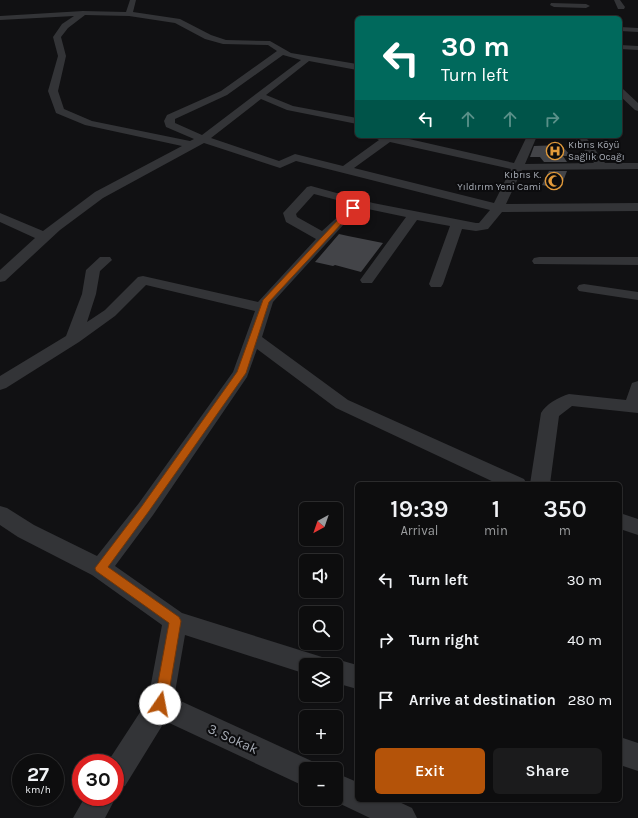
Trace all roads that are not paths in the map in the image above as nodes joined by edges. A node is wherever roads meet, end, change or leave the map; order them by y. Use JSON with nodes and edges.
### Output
{"nodes":[{"id":1,"x":133,"y":0,"type":"edge"},
{"id":2,"x":617,"y":0,"type":"edge"},
{"id":3,"x":552,"y":2,"type":"edge"},
{"id":4,"x":586,"y":6,"type":"dead end"},
{"id":5,"x":621,"y":7,"type":"dead end"},
{"id":6,"x":83,"y":13,"type":"junction"},
{"id":7,"x":559,"y":13,"type":"dead end"},
{"id":8,"x":129,"y":14,"type":"junction"},
{"id":9,"x":0,"y":18,"type":"edge"},
{"id":10,"x":622,"y":29,"type":"edge"},
{"id":11,"x":638,"y":30,"type":"edge"},
{"id":12,"x":622,"y":47,"type":"edge"},
{"id":13,"x":638,"y":48,"type":"edge"},
{"id":14,"x":282,"y":52,"type":"junction"},
{"id":15,"x":308,"y":58,"type":"junction"},
{"id":16,"x":355,"y":67,"type":"edge"},
{"id":17,"x":622,"y":92,"type":"edge"},
{"id":18,"x":622,"y":93,"type":"edge"},
{"id":19,"x":638,"y":94,"type":"edge"},
{"id":20,"x":260,"y":96,"type":"junction"},
{"id":21,"x":638,"y":108,"type":"edge"},
{"id":22,"x":355,"y":121,"type":"edge"},
{"id":23,"x":355,"y":123,"type":"edge"},
{"id":24,"x":355,"y":131,"type":"edge"},
{"id":25,"x":384,"y":138,"type":"edge"},
{"id":26,"x":389,"y":138,"type":"edge"},
{"id":27,"x":531,"y":138,"type":"edge"},
{"id":28,"x":581,"y":138,"type":"edge"},
{"id":29,"x":203,"y":139,"type":"junction"},
{"id":30,"x":192,"y":145,"type":"junction"},
{"id":31,"x":602,"y":166,"type":"junction"},
{"id":32,"x":638,"y":166,"type":"edge"},
{"id":33,"x":518,"y":167,"type":"junction"},
{"id":34,"x":344,"y":170,"type":"junction"},
{"id":35,"x":369,"y":205,"type":"junction"},
{"id":36,"x":638,"y":207,"type":"edge"},
{"id":37,"x":498,"y":208,"type":"junction"},
{"id":38,"x":414,"y":215,"type":"junction"},
{"id":39,"x":0,"y":216,"type":"edge"},
{"id":40,"x":457,"y":224,"type":"junction"},
{"id":41,"x":44,"y":237,"type":"junction"},
{"id":42,"x":324,"y":238,"type":"junction"},
{"id":43,"x":105,"y":260,"type":"dead end"},
{"id":44,"x":539,"y":261,"type":"dead end"},
{"id":45,"x":638,"y":261,"type":"edge"},
{"id":46,"x":0,"y":278,"type":"edge"},
{"id":47,"x":367,"y":280,"type":"dead end"},
{"id":48,"x":436,"y":284,"type":"dead end"},
{"id":49,"x":584,"y":288,"type":"dead end"},
{"id":50,"x":638,"y":296,"type":"edge"},
{"id":51,"x":263,"y":308,"type":"junction"},
{"id":52,"x":253,"y":338,"type":"junction"},
{"id":53,"x":73,"y":339,"type":"junction"},
{"id":54,"x":0,"y":384,"type":"edge"},
{"id":55,"x":638,"y":387,"type":"edge"},
{"id":56,"x":636,"y":406,"type":"edge"},
{"id":57,"x":513,"y":482,"type":"edge"},
{"id":58,"x":540,"y":482,"type":"edge"},
{"id":59,"x":0,"y":514,"type":"edge"},
{"id":60,"x":622,"y":522,"type":"edge"},
{"id":61,"x":638,"y":527,"type":"edge"},
{"id":62,"x":100,"y":568,"type":"junction"},
{"id":63,"x":175,"y":621,"type":"junction"},
{"id":64,"x":299,"y":661,"type":"edge"},
{"id":65,"x":343,"y":673,"type":"edge"},
{"id":66,"x":355,"y":676,"type":"edge"},
{"id":67,"x":160,"y":704,"type":"junction"},
{"id":68,"x":622,"y":752,"type":"edge"},
{"id":69,"x":638,"y":757,"type":"edge"},
{"id":70,"x":124,"y":762,"type":"edge"},
{"id":71,"x":299,"y":770,"type":"edge"},
{"id":72,"x":343,"y":790,"type":"edge"},
{"id":73,"x":355,"y":796,"type":"edge"},
{"id":74,"x":367,"y":802,"type":"edge"},
{"id":75,"x":96,"y":806,"type":"edge"},
{"id":76,"x":88,"y":818,"type":"edge"},
{"id":77,"x":402,"y":818,"type":"edge"}],
"edges":[{"from":1,"to":8,"type":"street"},
{"from":2,"to":5,"type":"street"},
{"from":3,"to":4,"type":"street"},
{"from":3,"to":7,"type":"street"},
{"from":6,"to":8,"type":"street"},
{"from":6,"to":9,"type":"street"},
{"from":6,"to":30,"type":"street"},
{"from":8,"to":14,"type":"street"},
{"from":10,"to":11,"type":"street"},
{"from":12,"to":13,"type":"street"},
{"from":14,"to":15,"type":"street"},
{"from":14,"to":29,"type":"street"},
{"from":15,"to":16,"type":"street"},
{"from":15,"to":20,"type":"street"},
{"from":17,"to":19,"type":"street"},
{"from":18,"to":21,"type":"street"},
{"from":20,"to":22,"type":"street"},
{"from":20,"to":29,"type":"street"},
{"from":23,"to":24,"type":"street"},
{"from":25,"to":34,"type":"street"},
{"from":26,"to":33,"type":"street"},
{"from":27,"to":33,"type":"street"},
{"from":28,"to":31,"type":"street"},
{"from":29,"to":30,"type":"street"},
{"from":29,"to":34,"type":"street"},
{"from":30,"to":41,"type":"street"},
{"from":31,"to":32,"type":"street"},
{"from":31,"to":33,"type":"street"},
{"from":33,"to":37,"type":"street"},
{"from":34,"to":37,"type":"street"},
{"from":35,"to":38,"type":"street"},
{"from":35,"to":42,"type":"street"},
{"from":35,"to":42,"type":"street"},
{"from":36,"to":37,"type":"street"},
{"from":37,"to":40,"type":"street"},
{"from":38,"to":40,"type":"street"},
{"from":38,"to":47,"type":"street"},
{"from":39,"to":41,"type":"street"},
{"from":40,"to":48,"type":"street"},
{"from":41,"to":46,"type":"street"},
{"from":42,"to":51,"type":"street"},
{"from":43,"to":53,"type":"street"},
{"from":44,"to":45,"type":"street"},
{"from":49,"to":50,"type":"street"},
{"from":51,"to":52,"type":"street"},
{"from":51,"to":53,"type":"street"},
{"from":52,"to":57,"type":"street"},
{"from":52,"to":62,"type":"street"},
{"from":53,"to":54,"type":"street"},
{"from":55,"to":56,"type":"street"},
{"from":56,"to":58,"type":"street"},
{"from":59,"to":62,"type":"street"},
{"from":60,"to":61,"type":"street"},
{"from":62,"to":63,"type":"street"},
{"from":63,"to":64,"type":"street"},
{"from":63,"to":67,"type":"street"},
{"from":65,"to":66,"type":"street"},
{"from":67,"to":70,"type":"street"},
{"from":67,"to":71,"type":"street","name":"3. Sokak"},
{"from":68,"to":69,"type":"street"},
{"from":72,"to":73,"type":"street"},
{"from":74,"to":77,"type":"street"},
{"from":75,"to":76,"type":"street"}]}
